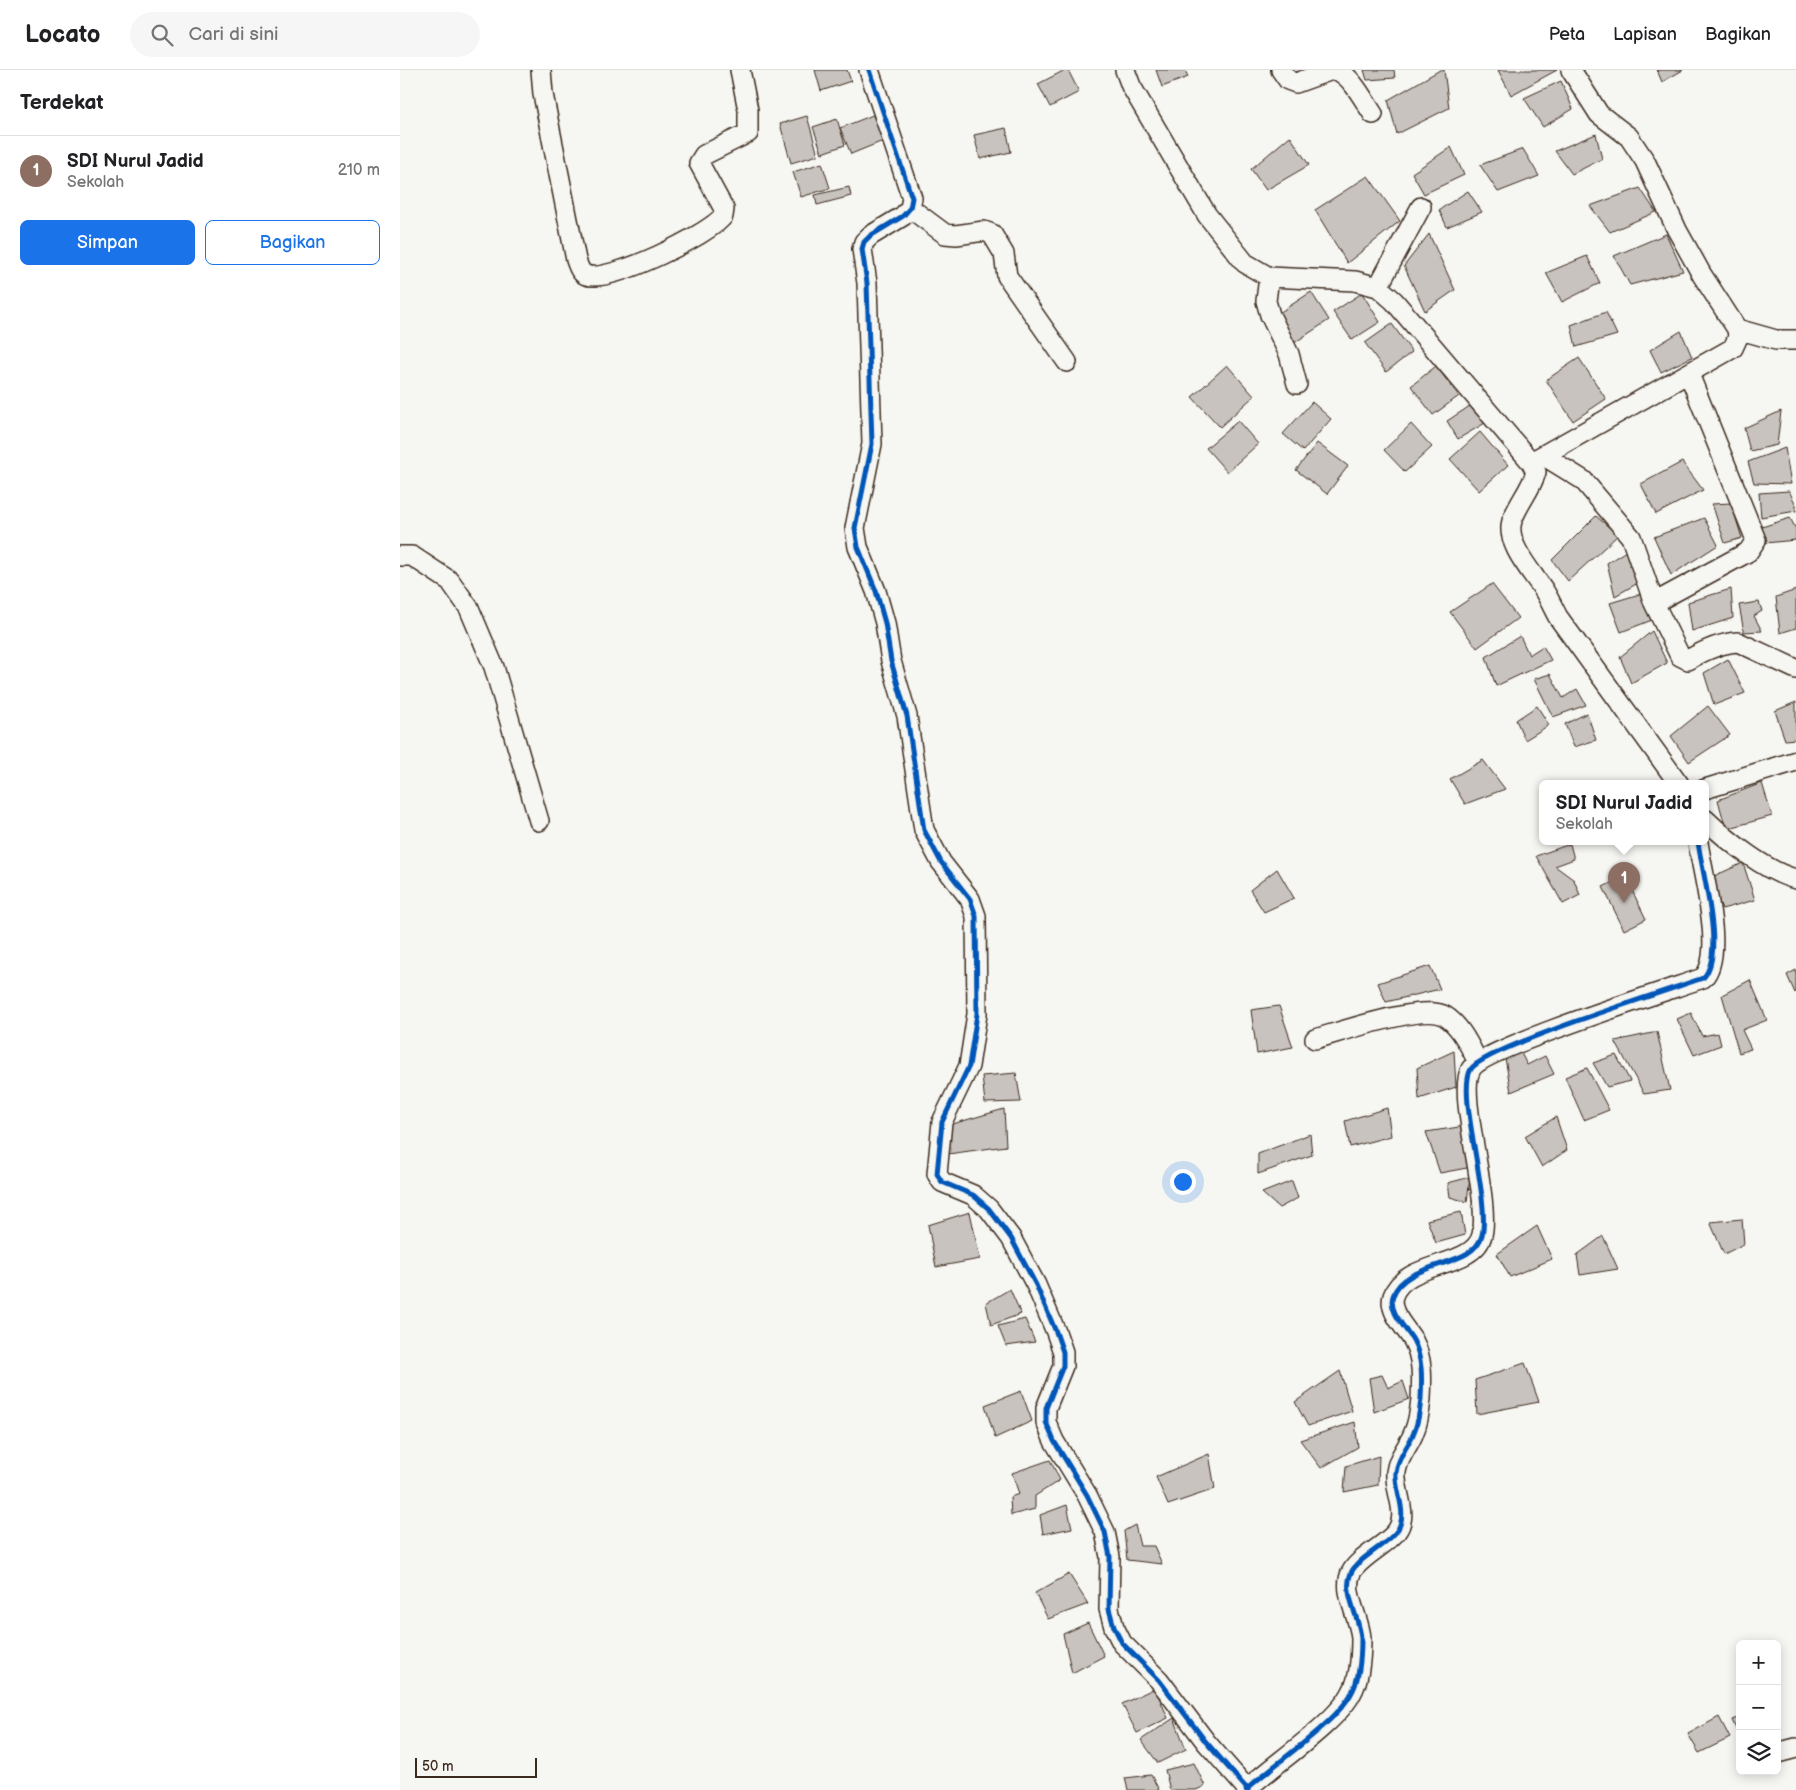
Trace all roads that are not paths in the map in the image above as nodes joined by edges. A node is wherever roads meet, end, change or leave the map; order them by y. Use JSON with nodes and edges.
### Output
{"nodes":[{"id":1,"x":542,"y":70,"type":"edge"},
{"id":2,"x":740,"y":70,"type":"edge"},
{"id":3,"x":869,"y":70,"type":"edge"},
{"id":4,"x":1125,"y":70,"type":"edge"},
{"id":5,"x":1281,"y":70,"type":"edge"},
{"id":6,"x":1332,"y":70,"type":"edge"},
{"id":7,"x":1336,"y":70,"type":"edge"},
{"id":8,"x":1572,"y":70,"type":"edge"},
{"id":9,"x":1374,"y":114,"type":"dead end"},
{"id":10,"x":1421,"y":207,"type":"dead end"},
{"id":11,"x":910,"y":208,"type":"junction"},
{"id":12,"x":1270,"y":277,"type":"junction"},
{"id":13,"x":1378,"y":287,"type":"junction"},
{"id":14,"x":1737,"y":329,"type":"junction"},
{"id":15,"x":1796,"y":340,"type":"edge"},
{"id":16,"x":1067,"y":362,"type":"dead end"},
{"id":17,"x":1689,"y":374,"type":"junction"},
{"id":18,"x":1298,"y":384,"type":"dead end"},
{"id":19,"x":1538,"y":459,"type":"junction"},
{"id":20,"x":400,"y":556,"type":"edge"},
{"id":21,"x":1654,"y":603,"type":"junction"},
{"id":22,"x":1796,"y":669,"type":"edge"},
{"id":23,"x":1796,"y":761,"type":"edge"},
{"id":24,"x":1676,"y":780,"type":"edge"},
{"id":25,"x":1709,"y":788,"type":"edge"},
{"id":26,"x":539,"y":821,"type":"dead end"},
{"id":27,"x":1709,"y":823,"type":"edge"},
{"id":28,"x":1698,"y":845,"type":"edge"},
{"id":29,"x":1796,"y":879,"type":"edge"},
{"id":30,"x":1315,"y":1039,"type":"dead end"},
{"id":31,"x":1478,"y":1062,"type":"junction"},
{"id":32,"x":1796,"y":1748,"type":"edge"},
{"id":33,"x":1781,"y":1752,"type":"edge"},
{"id":34,"x":1247,"y":1790,"type":"edge"}],
"edges":[{"from":1,"to":2,"type":"street"},
{"from":3,"to":11,"type":"street"},
{"from":4,"to":12,"type":"street"},
{"from":5,"to":6,"type":"street"},
{"from":7,"to":9,"type":"street"},
{"from":8,"to":14,"type":"street"},
{"from":10,"to":13,"type":"street"},
{"from":11,"to":16,"type":"street"},
{"from":11,"to":34,"type":"street"},
{"from":12,"to":13,"type":"street"},
{"from":12,"to":18,"type":"street"},
{"from":13,"to":19,"type":"street"},
{"from":14,"to":15,"type":"street"},
{"from":14,"to":17,"type":"street"},
{"from":17,"to":19,"type":"street"},
{"from":17,"to":21,"type":"street"},
{"from":19,"to":21,"type":"street"},
{"from":19,"to":24,"type":"street"},
{"from":20,"to":26,"type":"street"},
{"from":21,"to":22,"type":"street"},
{"from":23,"to":25,"type":"street"},
{"from":27,"to":29,"type":"street"},
{"from":28,"to":31,"type":"street"},
{"from":30,"to":31,"type":"street"},
{"from":31,"to":34,"type":"street"},
{"from":32,"to":33,"type":"street"}]}
